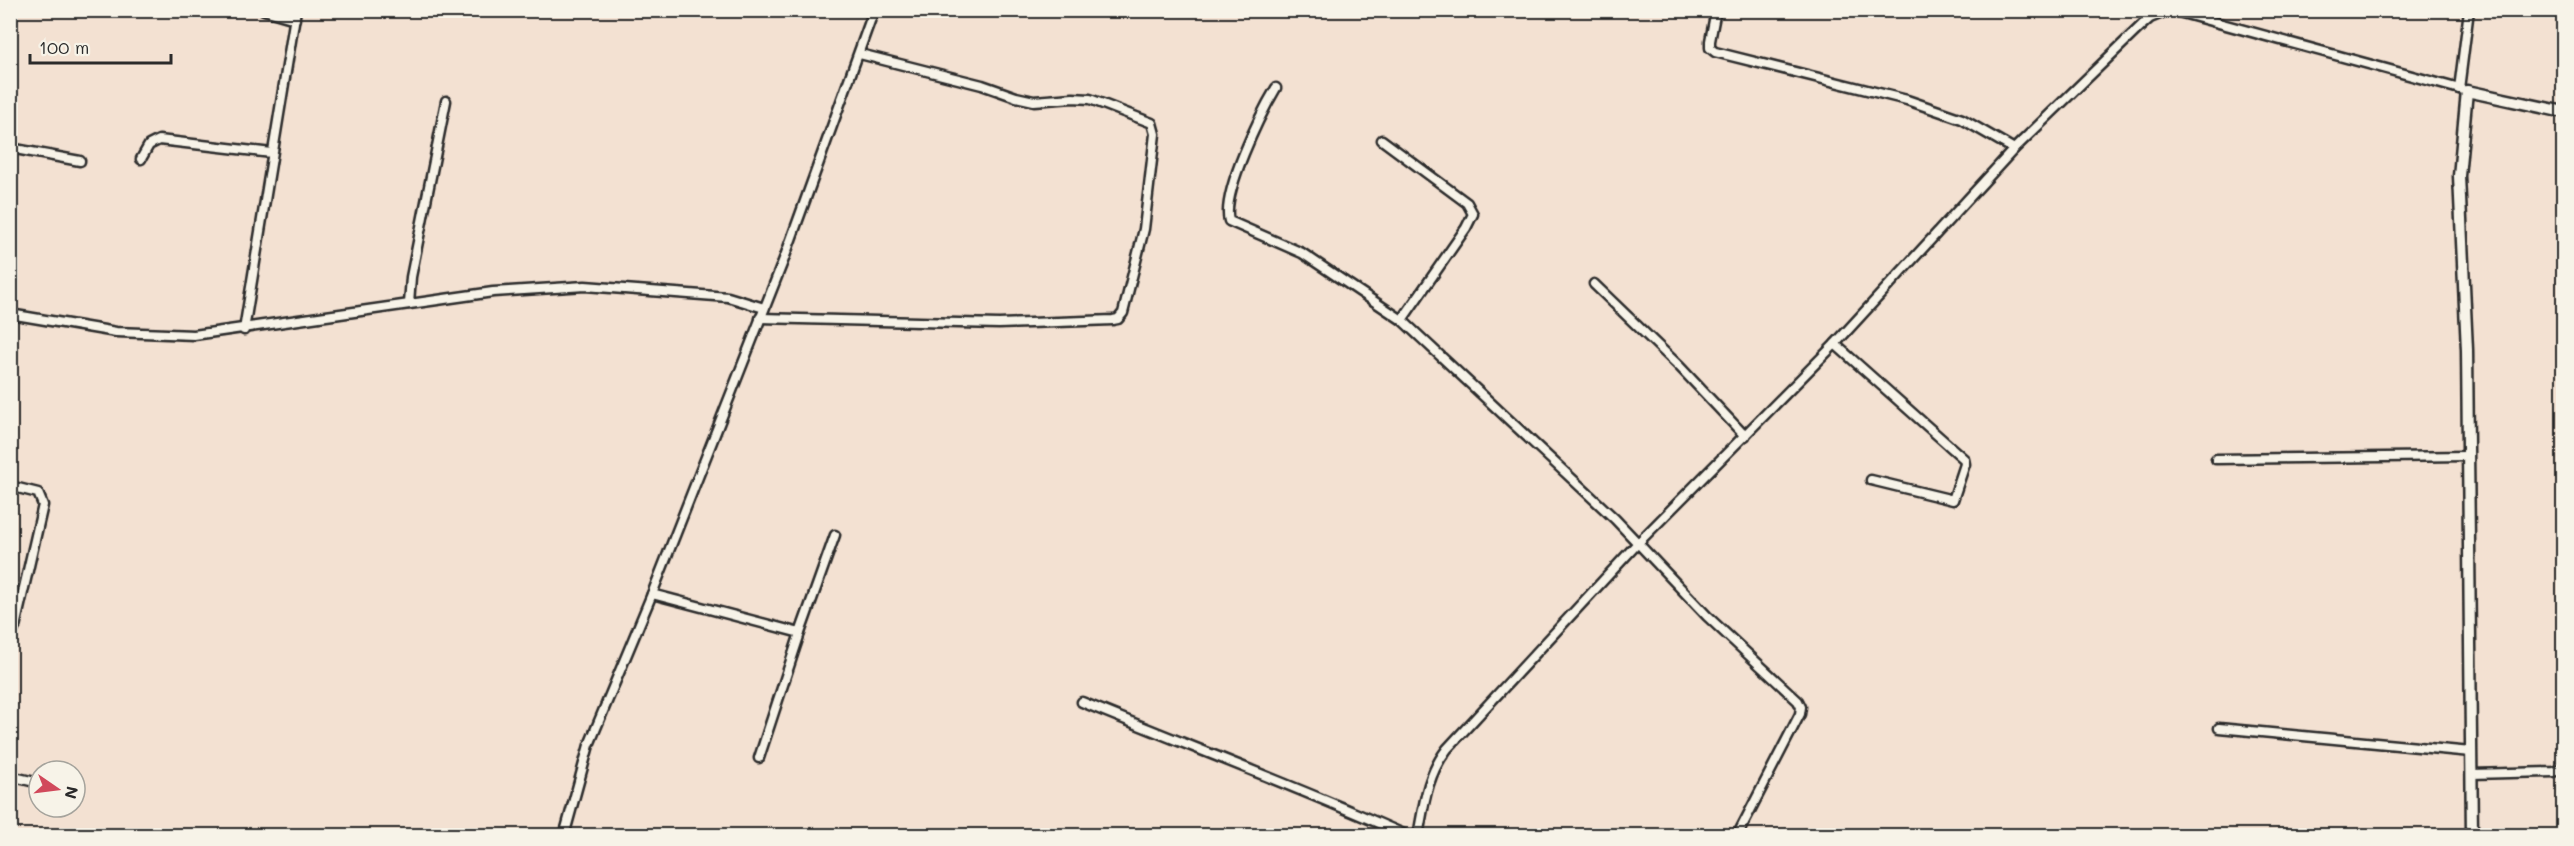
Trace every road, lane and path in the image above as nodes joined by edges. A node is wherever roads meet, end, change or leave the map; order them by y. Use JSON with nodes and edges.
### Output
{"nodes":[{"id":1,"x":264,"y":10,"type":"edge"},
{"id":2,"x":874,"y":10,"type":"edge"},
{"id":3,"x":1716,"y":10,"type":"edge"},
{"id":4,"x":2170,"y":10,"type":"edge"},
{"id":5,"x":2469,"y":10,"type":"edge"},
{"id":6,"x":295,"y":15,"type":"edge"},
{"id":7,"x":860,"y":54,"type":"junction"},
{"id":8,"x":1276,"y":88,"type":"dead end"},
{"id":9,"x":2463,"y":90,"type":"junction"},
{"id":10,"x":446,"y":101,"type":"dead end"},
{"id":11,"x":2564,"y":112,"type":"edge"},
{"id":12,"x":1382,"y":140,"type":"dead end"},
{"id":13,"x":10,"y":148,"type":"edge"},
{"id":14,"x":2014,"y":149,"type":"junction"},
{"id":15,"x":272,"y":153,"type":"junction"},
{"id":16,"x":141,"y":159,"type":"dead end"},
{"id":17,"x":80,"y":161,"type":"dead end"},
{"id":18,"x":1594,"y":284,"type":"dead end"},
{"id":19,"x":409,"y":304,"type":"junction"},
{"id":20,"x":764,"y":308,"type":"junction"},
{"id":21,"x":10,"y":314,"type":"edge"},
{"id":22,"x":760,"y":318,"type":"junction"},
{"id":23,"x":1402,"y":320,"type":"junction"},
{"id":24,"x":244,"y":330,"type":"junction"},
{"id":25,"x":1835,"y":344,"type":"junction"},
{"id":26,"x":1745,"y":436,"type":"junction"},
{"id":27,"x":2468,"y":456,"type":"junction"},
{"id":28,"x":2216,"y":459,"type":"dead end"},
{"id":29,"x":1871,"y":480,"type":"dead end"},
{"id":30,"x":10,"y":486,"type":"edge"},
{"id":31,"x":835,"y":535,"type":"dead end"},
{"id":32,"x":1637,"y":544,"type":"junction"},
{"id":33,"x":652,"y":594,"type":"junction"},
{"id":34,"x":800,"y":633,"type":"junction"},
{"id":35,"x":10,"y":637,"type":"edge"},
{"id":36,"x":1082,"y":702,"type":"dead end"},
{"id":37,"x":2219,"y":728,"type":"dead end"},
{"id":38,"x":2471,"y":752,"type":"junction"},
{"id":39,"x":759,"y":758,"type":"dead end"},
{"id":40,"x":2564,"y":768,"type":"edge"},
{"id":41,"x":2471,"y":774,"type":"junction"},
{"id":42,"x":10,"y":776,"type":"edge"},
{"id":43,"x":27,"y":780,"type":"edge"},
{"id":44,"x":564,"y":836,"type":"edge"},
{"id":45,"x":1408,"y":836,"type":"edge"},
{"id":46,"x":1418,"y":836,"type":"edge"},
{"id":47,"x":1737,"y":836,"type":"edge"},
{"id":48,"x":2472,"y":836,"type":"edge"}],
"edges":[{"from":1,"to":6,"type":"street"},
{"from":2,"to":7,"type":"street"},
{"from":3,"to":14,"type":"street"},
{"from":4,"to":9,"type":"street"},
{"from":4,"to":14,"type":"street"},
{"from":5,"to":9,"type":"street"},
{"from":6,"to":15,"type":"street"},
{"from":7,"to":20,"type":"street"},
{"from":7,"to":22,"type":"street"},
{"from":8,"to":23,"type":"street"},
{"from":9,"to":11,"type":"main road"},
{"from":9,"to":27,"type":"main road"},
{"from":10,"to":19,"type":"street"},
{"from":12,"to":23,"type":"street"},
{"from":13,"to":17,"type":"street"},
{"from":14,"to":25,"type":"street"},
{"from":15,"to":16,"type":"street"},
{"from":15,"to":24,"type":"street"},
{"from":18,"to":26,"type":"street"},
{"from":19,"to":20,"type":"street"},
{"from":19,"to":24,"type":"street"},
{"from":20,"to":22,"type":"street"},
{"from":21,"to":24,"type":"street"},
{"from":22,"to":33,"type":"street"},
{"from":23,"to":32,"type":"street"},
{"from":25,"to":26,"type":"street"},
{"from":25,"to":29,"type":"street"},
{"from":26,"to":32,"type":"street"},
{"from":27,"to":28,"type":"street"},
{"from":27,"to":38,"type":"main road"},
{"from":30,"to":35,"type":"street"},
{"from":31,"to":34,"type":"street"},
{"from":32,"to":46,"type":"street"},
{"from":32,"to":47,"type":"street"},
{"from":33,"to":34,"type":"street"},
{"from":33,"to":44,"type":"street"},
{"from":34,"to":39,"type":"street"},
{"from":36,"to":45,"type":"street"},
{"from":37,"to":38,"type":"street"},
{"from":38,"to":41,"type":"main road"},
{"from":40,"to":41,"type":"street"},
{"from":41,"to":48,"type":"main road"},
{"from":42,"to":43,"type":"street"}]}
